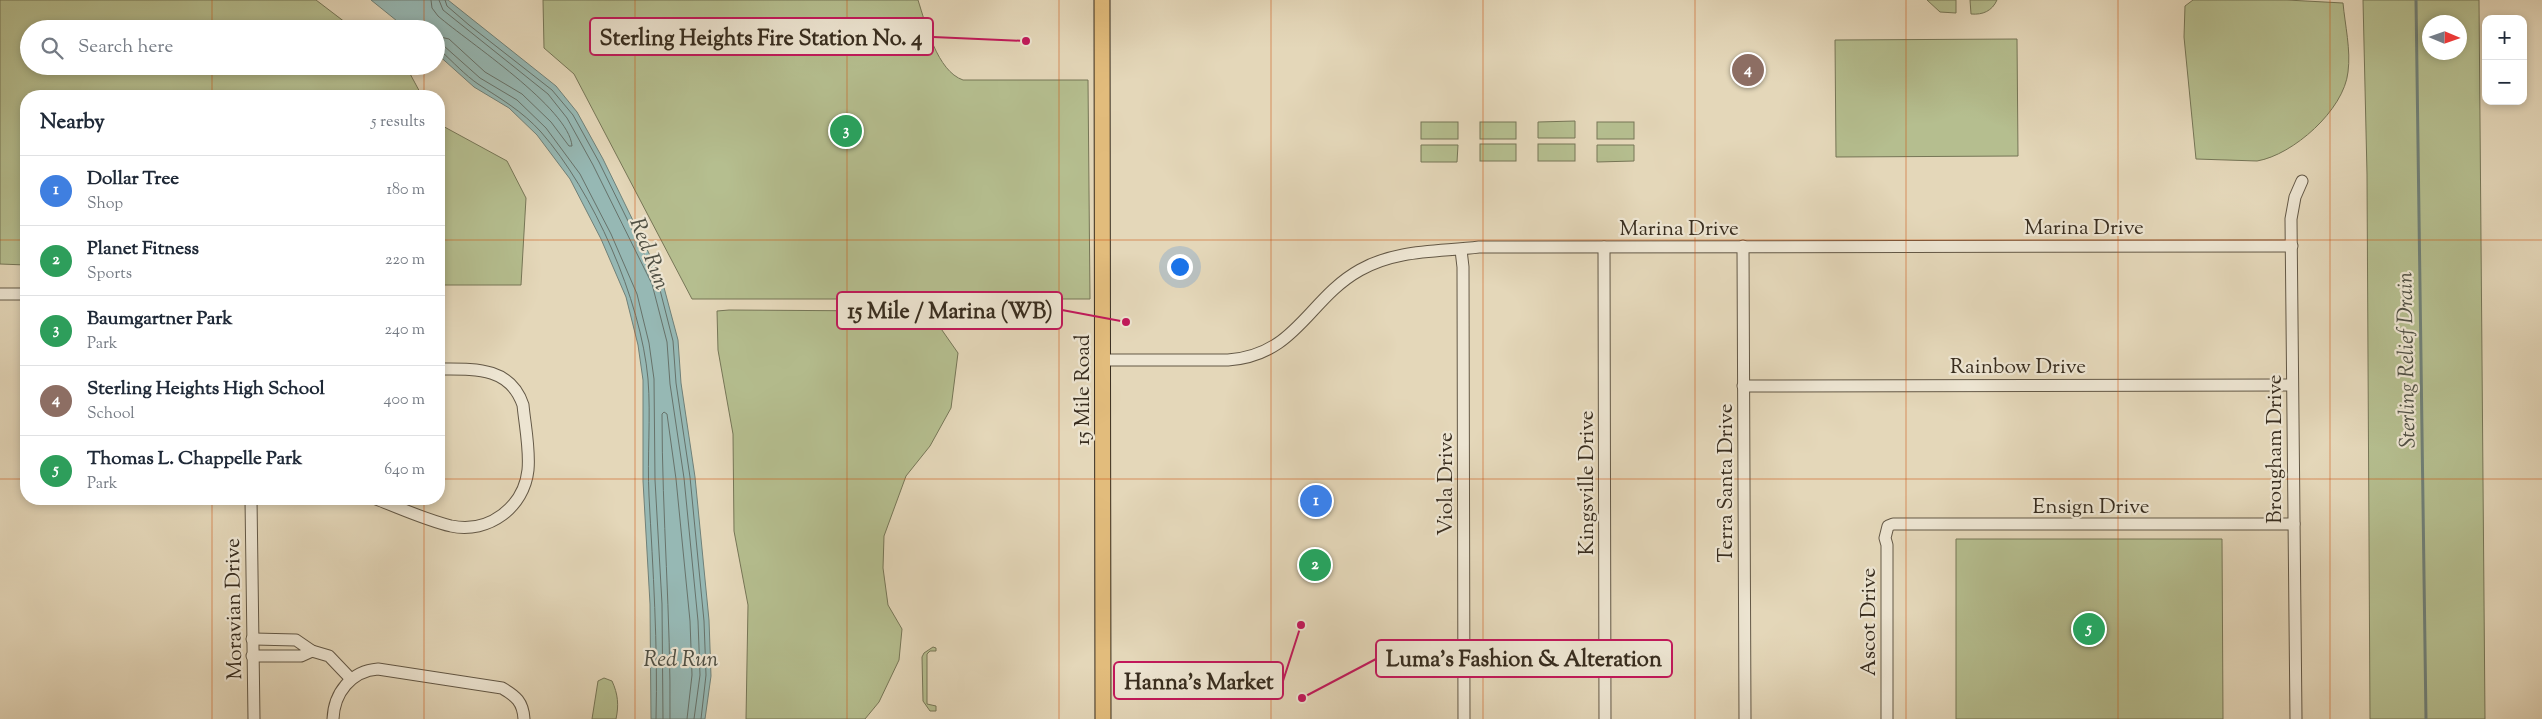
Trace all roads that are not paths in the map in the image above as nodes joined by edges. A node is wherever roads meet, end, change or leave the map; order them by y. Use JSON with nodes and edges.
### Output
{"nodes":[{"id":1,"x":1102,"y":0,"type":"edge"},
{"id":2,"x":2302,"y":181,"type":"dead end"},
{"id":3,"x":1743,"y":246,"type":"junction"},
{"id":4,"x":2292,"y":246,"type":"junction"},
{"id":5,"x":1604,"y":247,"type":"junction"},
{"id":6,"x":1461,"y":250,"type":"junction"},
{"id":7,"x":0,"y":294,"type":"edge"},
{"id":8,"x":20,"y":294,"type":"edge"},
{"id":9,"x":1103,"y":360,"type":"junction"},
{"id":10,"x":445,"y":369,"type":"edge"},
{"id":11,"x":2292,"y":384,"type":"junction"},
{"id":12,"x":1743,"y":386,"type":"junction"},
{"id":13,"x":251,"y":505,"type":"edge"},
{"id":14,"x":393,"y":505,"type":"edge"},
{"id":15,"x":2294,"y":524,"type":"junction"},
{"id":16,"x":1888,"y":526,"type":"joint"},
{"id":17,"x":252,"y":639,"type":"junction"},
{"id":18,"x":312,"y":651,"type":"junction"},
{"id":19,"x":252,"y":656,"type":"junction"},
{"id":20,"x":350,"y":678,"type":"junction"},
{"id":21,"x":254,"y":719,"type":"edge"},
{"id":22,"x":333,"y":719,"type":"edge"},
{"id":23,"x":524,"y":719,"type":"edge"},
{"id":24,"x":1103,"y":719,"type":"edge"},
{"id":25,"x":1464,"y":719,"type":"edge"},
{"id":26,"x":1605,"y":719,"type":"edge"},
{"id":27,"x":1744,"y":719,"type":"edge"},
{"id":28,"x":1887,"y":719,"type":"edge"},
{"id":29,"x":2296,"y":719,"type":"edge"}],
"edges":[{"from":1,"to":9,"type":"main road","name":"15 Mile Road"},
{"from":2,"to":4,"type":"street","name":"Brougham Drive"},
{"from":3,"to":4,"type":"street","name":"Marina Drive"},
{"from":3,"to":5,"type":"street","name":"Marina Drive"},
{"from":3,"to":12,"type":"street","name":"Terra Santa Drive"},
{"from":4,"to":11,"type":"street","name":"Brougham Drive"},
{"from":5,"to":6,"type":"street","name":"Marina Drive"},
{"from":5,"to":26,"type":"street","name":"Kingsville Drive"},
{"from":6,"to":9,"type":"street","name":"Marina Drive"},
{"from":6,"to":25,"type":"street","name":"Viola Drive"},
{"from":7,"to":8,"type":"street"},
{"from":9,"to":24,"type":"main road","name":"15 Mile Road"},
{"from":10,"to":14,"type":"street"},
{"from":11,"to":12,"type":"street","name":"Rainbow Drive"},
{"from":11,"to":15,"type":"street","name":"Brougham Drive"},
{"from":12,"to":27,"type":"street","name":"Terra Santa Drive"},
{"from":13,"to":17,"type":"street","name":"Moravian Drive"},
{"from":15,"to":16,"type":"street","name":"Ensign Drive"},
{"from":15,"to":29,"type":"street","name":"Brougham Drive"},
{"from":16,"to":28,"type":"street","name":"Ascot Drive"},
{"from":17,"to":18,"type":"street"},
{"from":17,"to":19,"type":"street","name":"Moravian Drive"},
{"from":18,"to":19,"type":"street"},
{"from":18,"to":20,"type":"street"},
{"from":19,"to":21,"type":"street","name":"Moravian Drive"},
{"from":20,"to":22,"type":"street"},
{"from":20,"to":23,"type":"street"}]}
